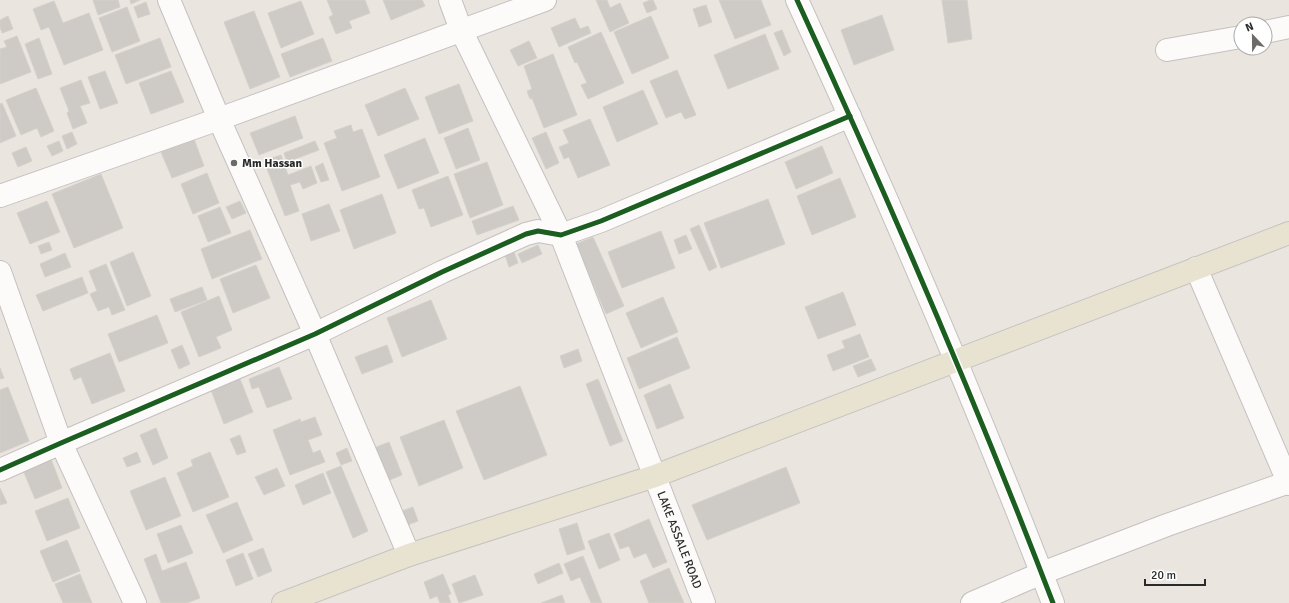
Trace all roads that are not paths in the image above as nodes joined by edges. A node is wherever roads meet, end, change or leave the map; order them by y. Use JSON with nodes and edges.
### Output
{"nodes":[{"id":1,"x":169,"y":0,"type":"edge"},
{"id":2,"x":450,"y":0,"type":"edge"},
{"id":3,"x":545,"y":0,"type":"edge"},
{"id":4,"x":797,"y":0,"type":"edge"},
{"id":5,"x":1289,"y":27,"type":"edge"},
{"id":6,"x":461,"y":30,"type":"junction"},
{"id":7,"x":1273,"y":30,"type":"edge"},
{"id":8,"x":1233,"y":38,"type":"edge"},
{"id":9,"x":1167,"y":50,"type":"dead end"},
{"id":10,"x":850,"y":116,"type":"junction"},
{"id":11,"x":219,"y":119,"type":"junction"},
{"id":12,"x":0,"y":196,"type":"edge"},
{"id":13,"x":1289,"y":233,"type":"edge"},
{"id":14,"x":561,"y":235,"type":"junction"},
{"id":15,"x":1196,"y":268,"type":"junction"},
{"id":16,"x":0,"y":272,"type":"edge"},
{"id":17,"x":315,"y":334,"type":"junction"},
{"id":18,"x":955,"y":362,"type":"junction"},
{"id":19,"x":61,"y":443,"type":"junction"},
{"id":20,"x":0,"y":470,"type":"edge"},
{"id":21,"x":655,"y":476,"type":"junction"},
{"id":22,"x":1289,"y":483,"type":"edge"},
{"id":23,"x":409,"y":555,"type":"junction"},
{"id":24,"x":1042,"y":573,"type":"junction"},
{"id":25,"x":135,"y":603,"type":"edge"},
{"id":26,"x":283,"y":603,"type":"edge"},
{"id":27,"x":704,"y":603,"type":"edge"},
{"id":28,"x":972,"y":603,"type":"edge"},
{"id":29,"x":1054,"y":603,"type":"edge"}],
"edges":[{"from":1,"to":11,"type":"street"},
{"from":2,"to":6,"type":"street","name":"LAKE ASSALE ROAD"},
{"from":3,"to":6,"type":"street"},
{"from":4,"to":10,"type":"street"},
{"from":5,"to":7,"type":"street"},
{"from":6,"to":11,"type":"street"},
{"from":6,"to":14,"type":"street","name":"LAKE ASSALE ROAD"},
{"from":8,"to":9,"type":"street"},
{"from":10,"to":14,"type":"street"},
{"from":10,"to":18,"type":"street"},
{"from":11,"to":12,"type":"street"},
{"from":11,"to":17,"type":"street"},
{"from":13,"to":15,"type":"main road"},
{"from":14,"to":17,"type":"street"},
{"from":14,"to":21,"type":"street","name":"LAKE ASSALE ROAD"},
{"from":15,"to":18,"type":"main road"},
{"from":15,"to":22,"type":"street"},
{"from":16,"to":19,"type":"street"},
{"from":17,"to":19,"type":"street"},
{"from":17,"to":23,"type":"street"},
{"from":18,"to":21,"type":"main road"},
{"from":18,"to":24,"type":"street"},
{"from":19,"to":20,"type":"street"},
{"from":19,"to":25,"type":"street"},
{"from":21,"to":23,"type":"main road"},
{"from":21,"to":27,"type":"street","name":"LAKE ASSALE ROAD"},
{"from":22,"to":24,"type":"street"},
{"from":23,"to":26,"type":"main road"},
{"from":24,"to":28,"type":"street"},
{"from":24,"to":29,"type":"street"}]}
